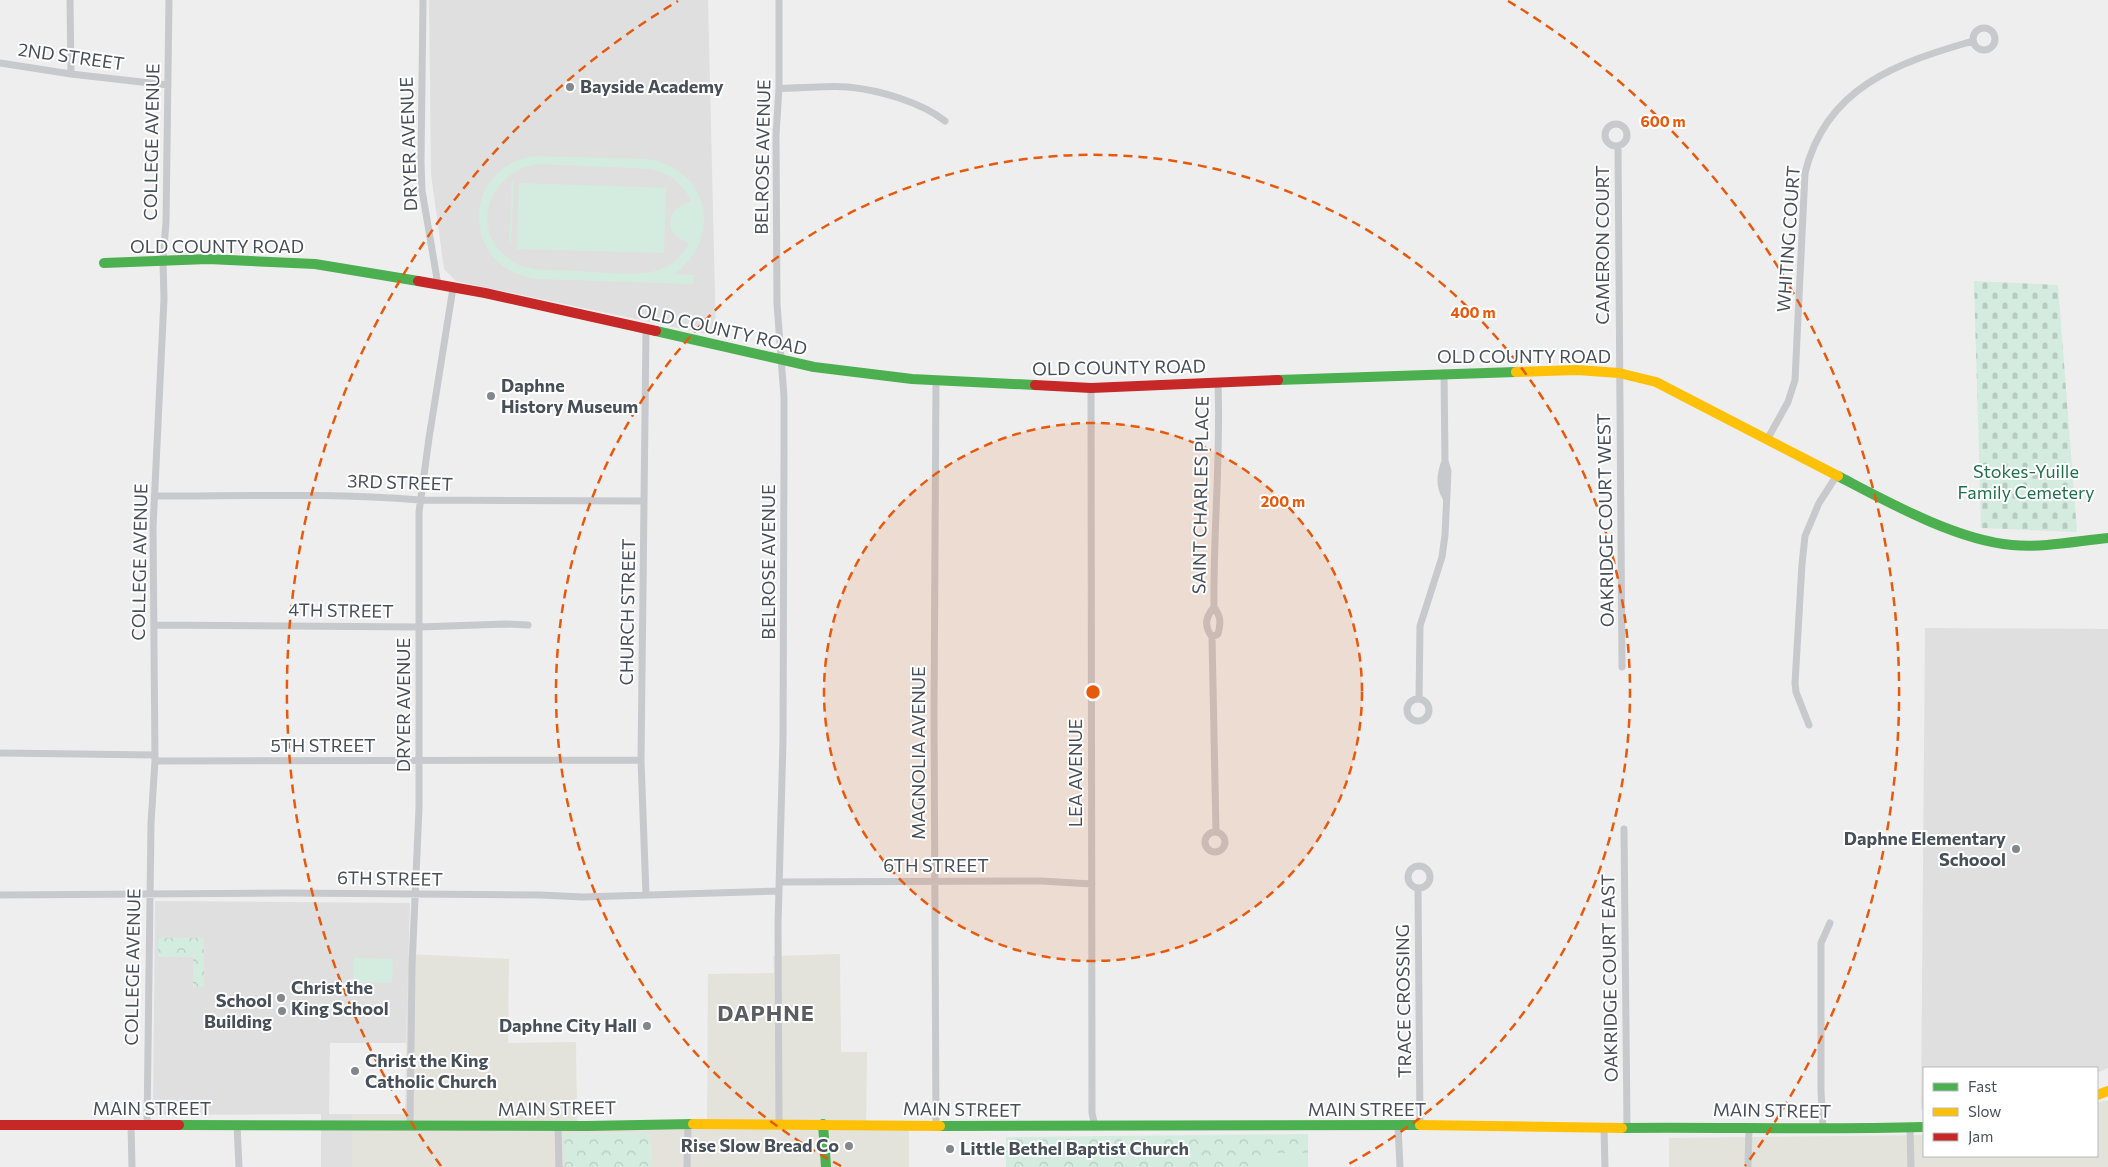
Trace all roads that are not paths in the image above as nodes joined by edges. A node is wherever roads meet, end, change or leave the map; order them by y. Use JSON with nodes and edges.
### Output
{"nodes":[{"id":1,"x":70,"y":0,"type":"edge"},
{"id":2,"x":169,"y":0,"type":"edge"},
{"id":3,"x":423,"y":0,"type":"edge"},
{"id":4,"x":779,"y":0,"type":"edge"},
{"id":5,"x":1973,"y":41,"type":"dead end"},
{"id":6,"x":0,"y":63,"type":"edge"},
{"id":7,"x":71,"y":74,"type":"junction"},
{"id":8,"x":168,"y":84,"type":"junction"},
{"id":9,"x":779,"y":88,"type":"junction"},
{"id":10,"x":945,"y":121,"type":"dead end"},
{"id":11,"x":1618,"y":146,"type":"dead end"},
{"id":12,"x":163,"y":260,"type":"junction"},
{"id":13,"x":104,"y":263,"type":"dead end"},
{"id":14,"x":438,"y":285,"type":"junction"},
{"id":15,"x":452,"y":288,"type":"junction"},
{"id":16,"x":646,"y":330,"type":"junction"},
{"id":17,"x":780,"y":360,"type":"junction"},
{"id":18,"x":1444,"y":373,"type":"junction"},
{"id":19,"x":1619,"y":373,"type":"junction"},
{"id":20,"x":936,"y":380,"type":"junction"},
{"id":21,"x":1218,"y":383,"type":"junction"},
{"id":22,"x":1091,"y":388,"type":"junction"},
{"id":23,"x":1768,"y":438,"type":"junction"},
{"id":24,"x":1836,"y":475,"type":"junction"},
{"id":25,"x":155,"y":496,"type":"junction"},
{"id":26,"x":420,"y":500,"type":"junction"},
{"id":27,"x":644,"y":501,"type":"junction"},
{"id":28,"x":2108,"y":538,"type":"edge"},
{"id":29,"x":1214,"y":607,"type":"junction"},
{"id":30,"x":154,"y":625,"type":"junction"},
{"id":31,"x":528,"y":625,"type":"dead end"},
{"id":32,"x":419,"y":627,"type":"junction"},
{"id":33,"x":1212,"y":637,"type":"junction"},
{"id":34,"x":1622,"y":667,"type":"dead end"},
{"id":35,"x":1420,"y":699,"type":"dead end"},
{"id":36,"x":1810,"y":725,"type":"dead end"},
{"id":37,"x":0,"y":753,"type":"edge"},
{"id":38,"x":155,"y":758,"type":"junction"},
{"id":39,"x":418,"y":760,"type":"junction"},
{"id":40,"x":641,"y":760,"type":"junction"},
{"id":41,"x":1624,"y":829,"type":"dead end"},
{"id":42,"x":1216,"y":832,"type":"dead end"},
{"id":43,"x":934,"y":881,"type":"junction"},
{"id":44,"x":780,"y":882,"type":"junction"},
{"id":45,"x":1092,"y":884,"type":"junction"},
{"id":46,"x":1418,"y":888,"type":"dead end"},
{"id":47,"x":779,"y":891,"type":"junction"},
{"id":48,"x":0,"y":895,"type":"edge"},
{"id":49,"x":150,"y":895,"type":"junction"},
{"id":50,"x":416,"y":895,"type":"junction"},
{"id":51,"x":646,"y":895,"type":"junction"},
{"id":52,"x":1830,"y":923,"type":"dead end"},
{"id":53,"x":147,"y":1124,"type":"junction"},
{"id":54,"x":410,"y":1124,"type":"junction"},
{"id":55,"x":688,"y":1124,"type":"junction"},
{"id":56,"x":779,"y":1124,"type":"junction"},
{"id":57,"x":823,"y":1124,"type":"junction"},
{"id":58,"x":0,"y":1125,"type":"edge"},
{"id":59,"x":237,"y":1125,"type":"junction"},
{"id":60,"x":558,"y":1125,"type":"junction"},
{"id":61,"x":131,"y":1126,"type":"junction"},
{"id":62,"x":936,"y":1126,"type":"junction"},
{"id":63,"x":1398,"y":1126,"type":"junction"},
{"id":64,"x":1420,"y":1126,"type":"junction"},
{"id":65,"x":1627,"y":1126,"type":"junction"},
{"id":66,"x":1095,"y":1127,"type":"junction"},
{"id":67,"x":1748,"y":1127,"type":"junction"},
{"id":68,"x":1923,"y":1127,"type":"edge"},
{"id":69,"x":1604,"y":1128,"type":"junction"},
{"id":70,"x":1824,"y":1128,"type":"junction"},
{"id":71,"x":1910,"y":1128,"type":"junction"},
{"id":72,"x":132,"y":1167,"type":"edge"},
{"id":73,"x":239,"y":1167,"type":"edge"},
{"id":74,"x":559,"y":1167,"type":"edge"},
{"id":75,"x":687,"y":1167,"type":"edge"},
{"id":76,"x":826,"y":1167,"type":"edge"},
{"id":77,"x":1400,"y":1167,"type":"edge"},
{"id":78,"x":1605,"y":1167,"type":"edge"},
{"id":79,"x":1748,"y":1167,"type":"edge"},
{"id":80,"x":1912,"y":1167,"type":"edge"}],
"edges":[{"from":1,"to":7,"type":"street"},
{"from":2,"to":8,"type":"street","name":"COLLEGE AVENUE"},
{"from":3,"to":14,"type":"street","name":"DRYER AVENUE"},
{"from":4,"to":9,"type":"street","name":"BELROSE AVENUE"},
{"from":5,"to":23,"type":"street","name":"WHITING COURT"},
{"from":6,"to":7,"type":"street","name":"2ND STREET"},
{"from":7,"to":8,"type":"street","name":"2ND STREET"},
{"from":8,"to":12,"type":"street","name":"COLLEGE AVENUE"},
{"from":9,"to":10,"type":"street"},
{"from":9,"to":17,"type":"street","name":"BELROSE AVENUE"},
{"from":11,"to":19,"type":"street","name":"CAMERON COURT"},
{"from":12,"to":13,"type":"street","name":"OLD COUNTY ROAD"},
{"from":12,"to":14,"type":"street","name":"OLD COUNTY ROAD"},
{"from":12,"to":25,"type":"street","name":"COLLEGE AVENUE"},
{"from":14,"to":15,"type":"street","name":"OLD COUNTY ROAD"},
{"from":15,"to":16,"type":"street","name":"OLD COUNTY ROAD"},
{"from":15,"to":26,"type":"street","name":"DRYER AVENUE"},
{"from":16,"to":17,"type":"street","name":"OLD COUNTY ROAD"},
{"from":16,"to":27,"type":"street","name":"CHURCH STREET"},
{"from":17,"to":20,"type":"street","name":"OLD COUNTY ROAD"},
{"from":17,"to":44,"type":"street","name":"BELROSE AVENUE"},
{"from":18,"to":19,"type":"street","name":"OLD COUNTY ROAD"},
{"from":18,"to":21,"type":"street","name":"OLD COUNTY ROAD"},
{"from":18,"to":35,"type":"street"},
{"from":19,"to":23,"type":"street","name":"OLD COUNTY ROAD"},
{"from":19,"to":34,"type":"street","name":"OAKRIDGE COURT WEST"},
{"from":20,"to":22,"type":"street","name":"OLD COUNTY ROAD"},
{"from":20,"to":43,"type":"street","name":"MAGNOLIA AVENUE"},
{"from":21,"to":22,"type":"street","name":"OLD COUNTY ROAD"},
{"from":21,"to":29,"type":"street","name":"SAINT CHARLES PLACE"},
{"from":22,"to":45,"type":"street","name":"LEA AVENUE"},
{"from":23,"to":24,"type":"street","name":"OLD COUNTY ROAD"},
{"from":24,"to":28,"type":"street","name":"OLD COUNTY ROAD"},
{"from":24,"to":36,"type":"street"},
{"from":25,"to":26,"type":"street","name":"3RD STREET"},
{"from":25,"to":30,"type":"street","name":"COLLEGE AVENUE"},
{"from":26,"to":27,"type":"street","name":"3RD STREET"},
{"from":26,"to":32,"type":"street","name":"DRYER AVENUE"},
{"from":27,"to":40,"type":"street","name":"CHURCH STREET"},
{"from":29,"to":33,"type":"street","name":"SAINT CHARLES PLACE"},
{"from":29,"to":33,"type":"street","name":"SAINT CHARLES PLACE"},
{"from":30,"to":32,"type":"street","name":"4TH STREET"},
{"from":30,"to":38,"type":"street","name":"COLLEGE AVENUE"},
{"from":31,"to":32,"type":"street","name":"4TH STREET"},
{"from":32,"to":39,"type":"street","name":"DRYER AVENUE"},
{"from":33,"to":42,"type":"street","name":"SAINT CHARLES PLACE"},
{"from":37,"to":38,"type":"street","name":"5TH STREET"},
{"from":38,"to":39,"type":"street","name":"5TH STREET"},
{"from":38,"to":49,"type":"street","name":"COLLEGE AVENUE"},
{"from":39,"to":40,"type":"street","name":"5TH STREET"},
{"from":39,"to":50,"type":"street","name":"DRYER AVENUE"},
{"from":40,"to":51,"type":"street","name":"CHURCH STREET"},
{"from":41,"to":65,"type":"street","name":"OAKRIDGE COURT EAST"},
{"from":43,"to":44,"type":"street","name":"6TH STREET"},
{"from":43,"to":45,"type":"street","name":"6TH STREET"},
{"from":43,"to":62,"type":"street","name":"MAGNOLIA AVENUE"},
{"from":44,"to":47,"type":"street","name":"BELROSE AVENUE"},
{"from":45,"to":66,"type":"street","name":"LEA AVENUE"},
{"from":46,"to":64,"type":"street","name":"TRACE CROSSING"},
{"from":47,"to":51,"type":"street","name":"6TH STREET"},
{"from":47,"to":56,"type":"street","name":"BELROSE AVENUE"},
{"from":48,"to":49,"type":"street","name":"6TH STREET"},
{"from":49,"to":50,"type":"street","name":"6TH STREET"},
{"from":49,"to":53,"type":"street","name":"COLLEGE AVENUE"},
{"from":50,"to":51,"type":"street","name":"6TH STREET"},
{"from":50,"to":54,"type":"street","name":"DRYER AVENUE"},
{"from":52,"to":70,"type":"street"},
{"from":53,"to":59,"type":"street","name":"MAIN STREET"},
{"from":53,"to":61,"type":"street","name":"MAIN STREET"},
{"from":54,"to":59,"type":"street","name":"MAIN STREET"},
{"from":54,"to":60,"type":"street","name":"MAIN STREET"},
{"from":55,"to":56,"type":"street","name":"MAIN STREET"},
{"from":55,"to":60,"type":"street","name":"MAIN STREET"},
{"from":55,"to":75,"type":"street"},
{"from":56,"to":57,"type":"street","name":"MAIN STREET"},
{"from":57,"to":62,"type":"street","name":"MAIN STREET"},
{"from":57,"to":76,"type":"street"},
{"from":58,"to":61,"type":"street","name":"MAIN STREET"},
{"from":59,"to":73,"type":"street"},
{"from":60,"to":74,"type":"street"},
{"from":61,"to":72,"type":"street"},
{"from":62,"to":66,"type":"street","name":"MAIN STREET"},
{"from":63,"to":64,"type":"street","name":"MAIN STREET"},
{"from":63,"to":66,"type":"street","name":"MAIN STREET"},
{"from":63,"to":77,"type":"street"},
{"from":64,"to":69,"type":"street","name":"MAIN STREET"},
{"from":65,"to":67,"type":"street","name":"MAIN STREET"},
{"from":65,"to":69,"type":"street","name":"MAIN STREET"},
{"from":67,"to":70,"type":"street","name":"MAIN STREET"},
{"from":67,"to":79,"type":"street"},
{"from":68,"to":71,"type":"street","name":"MAIN STREET"},
{"from":69,"to":78,"type":"street"},
{"from":70,"to":71,"type":"street","name":"MAIN STREET"},
{"from":71,"to":80,"type":"street"}]}
